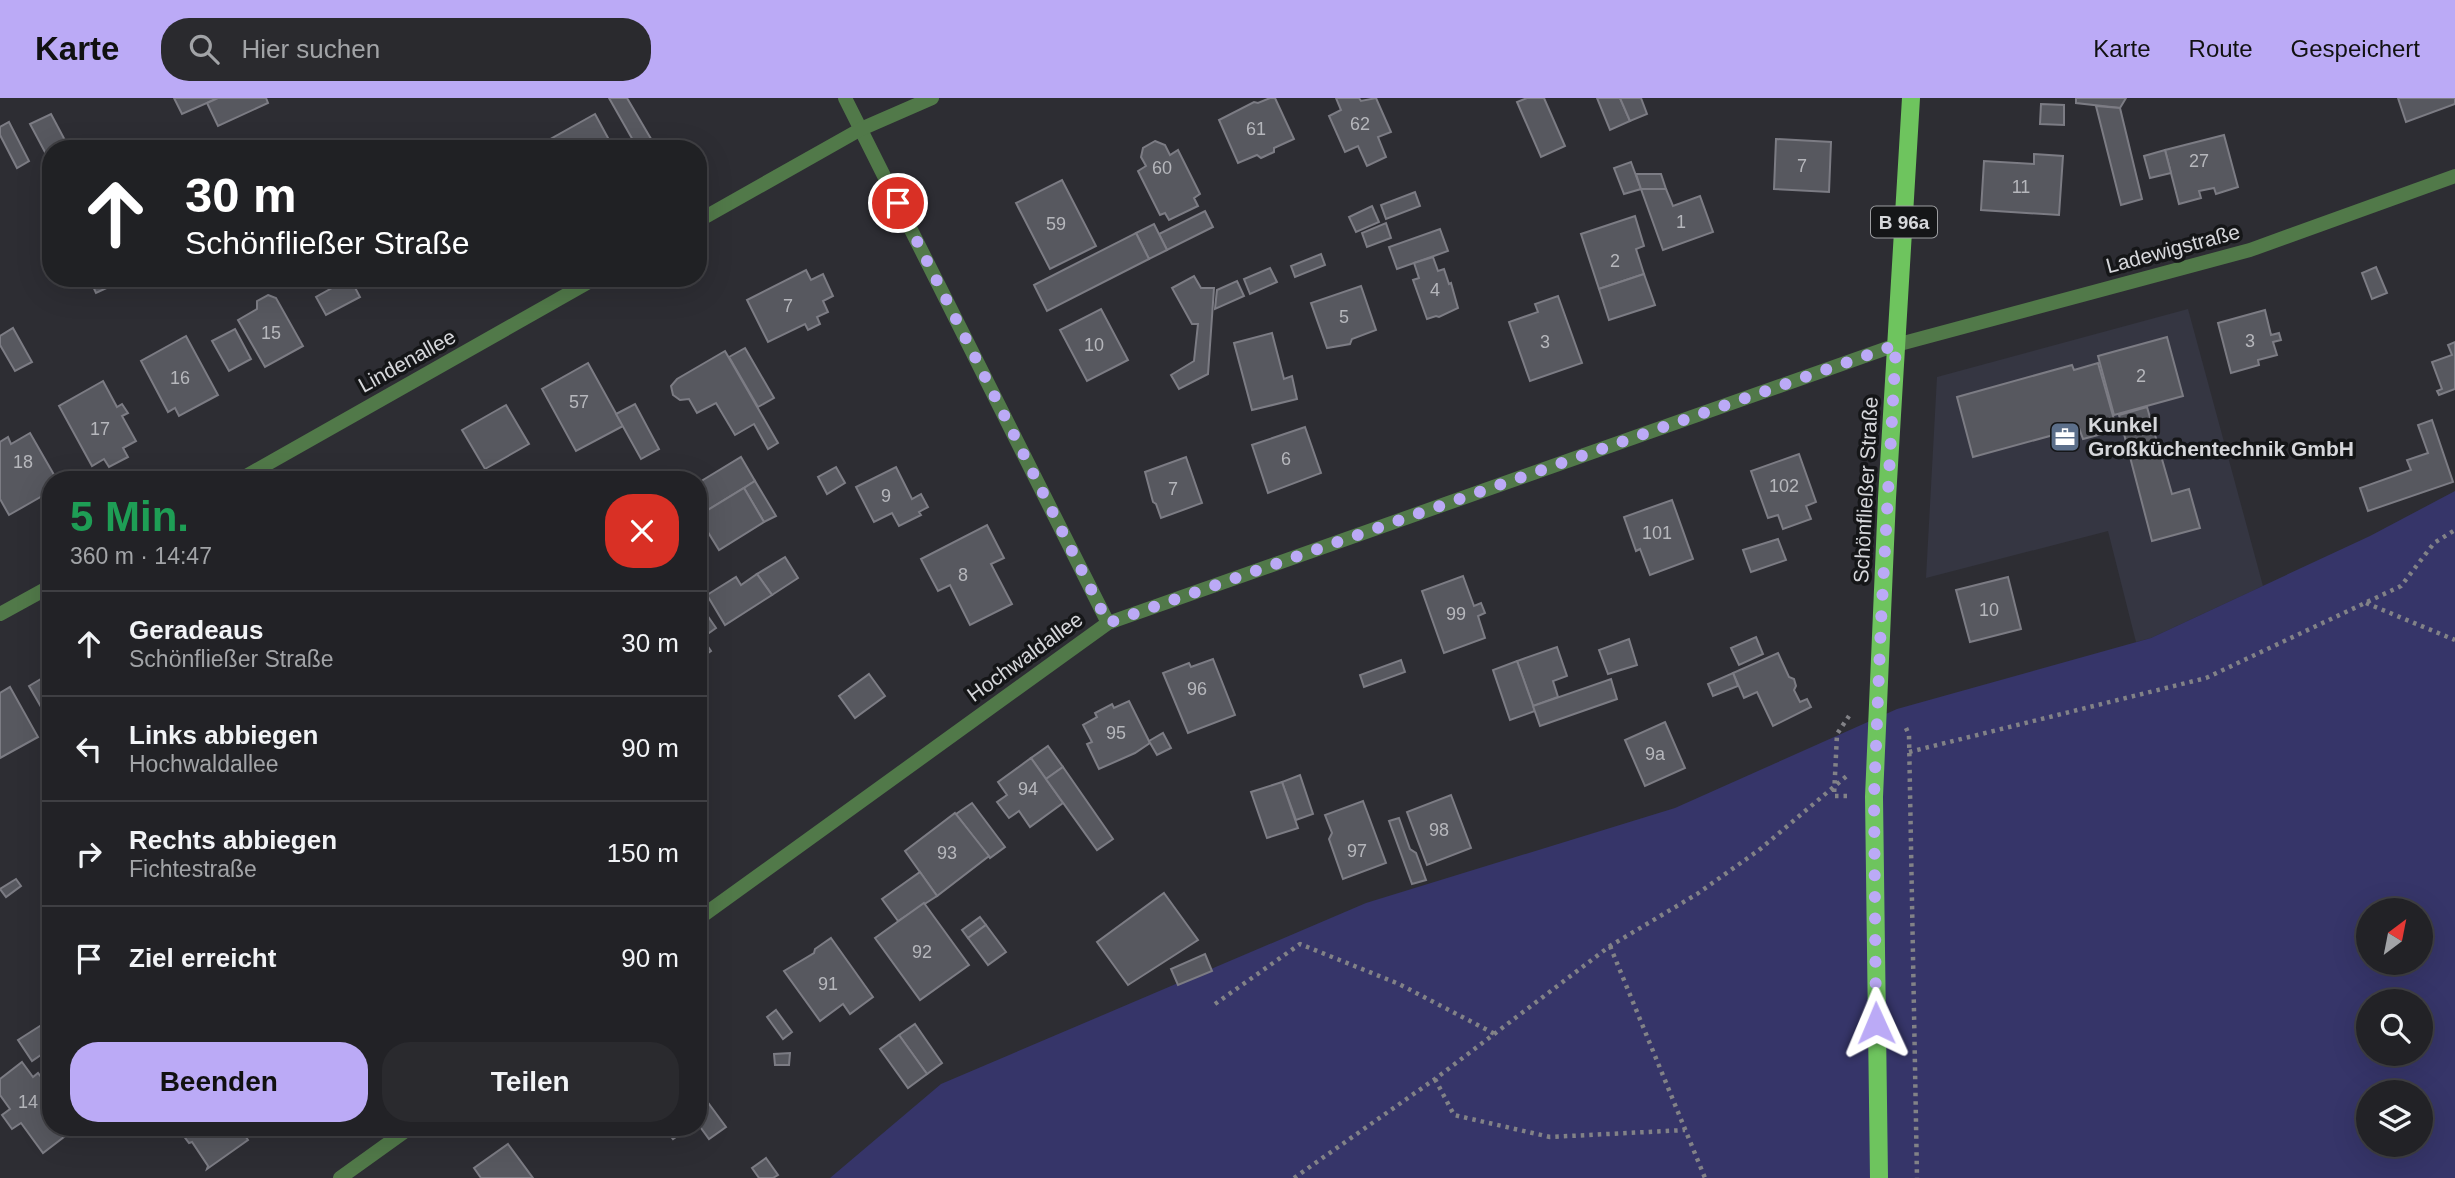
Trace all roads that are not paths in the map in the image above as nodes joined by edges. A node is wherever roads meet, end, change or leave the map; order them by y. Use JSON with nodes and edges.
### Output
{"nodes":[{"id":1,"x":845,"y":98,"type":"edge"},
{"id":2,"x":932,"y":98,"type":"edge"},
{"id":3,"x":1911,"y":98,"type":"edge"},
{"id":4,"x":861,"y":129,"type":"junction"},
{"id":5,"x":2455,"y":176,"type":"edge"},
{"id":6,"x":707,"y":216,"type":"edge"},
{"id":7,"x":580,"y":287,"type":"edge"},
{"id":8,"x":1896,"y":345,"type":"junction"},
{"id":9,"x":255,"y":471,"type":"edge"},
{"id":10,"x":42,"y":591,"type":"edge"},
{"id":11,"x":0,"y":614,"type":"edge"},
{"id":12,"x":1108,"y":623,"type":"junction"},
{"id":13,"x":707,"y":913,"type":"edge"},
{"id":14,"x":398,"y":1136,"type":"edge"},
{"id":15,"x":340,"y":1178,"type":"edge"},
{"id":16,"x":1879,"y":1178,"type":"edge"}],
"edges":[{"from":1,"to":4,"type":"street"},
{"from":2,"to":4,"type":"street"},
{"from":3,"to":8,"type":"main road","name":"Schönfließer Straße","number":"B 96a"},
{"from":4,"to":6,"type":"street"},
{"from":4,"to":12,"type":"street"},
{"from":5,"to":8,"type":"street","name":"Ladewigstraße"},
{"from":7,"to":9,"type":"street","name":"Lindenallee"},
{"from":8,"to":12,"type":"street","name":"Hochwaldallee"},
{"from":8,"to":16,"type":"main road","name":"Schönfließer Straße","number":"B 96a"},
{"from":10,"to":11,"type":"street"},
{"from":12,"to":13,"type":"street","name":"Hochwaldallee"},
{"from":14,"to":15,"type":"street"}]}
